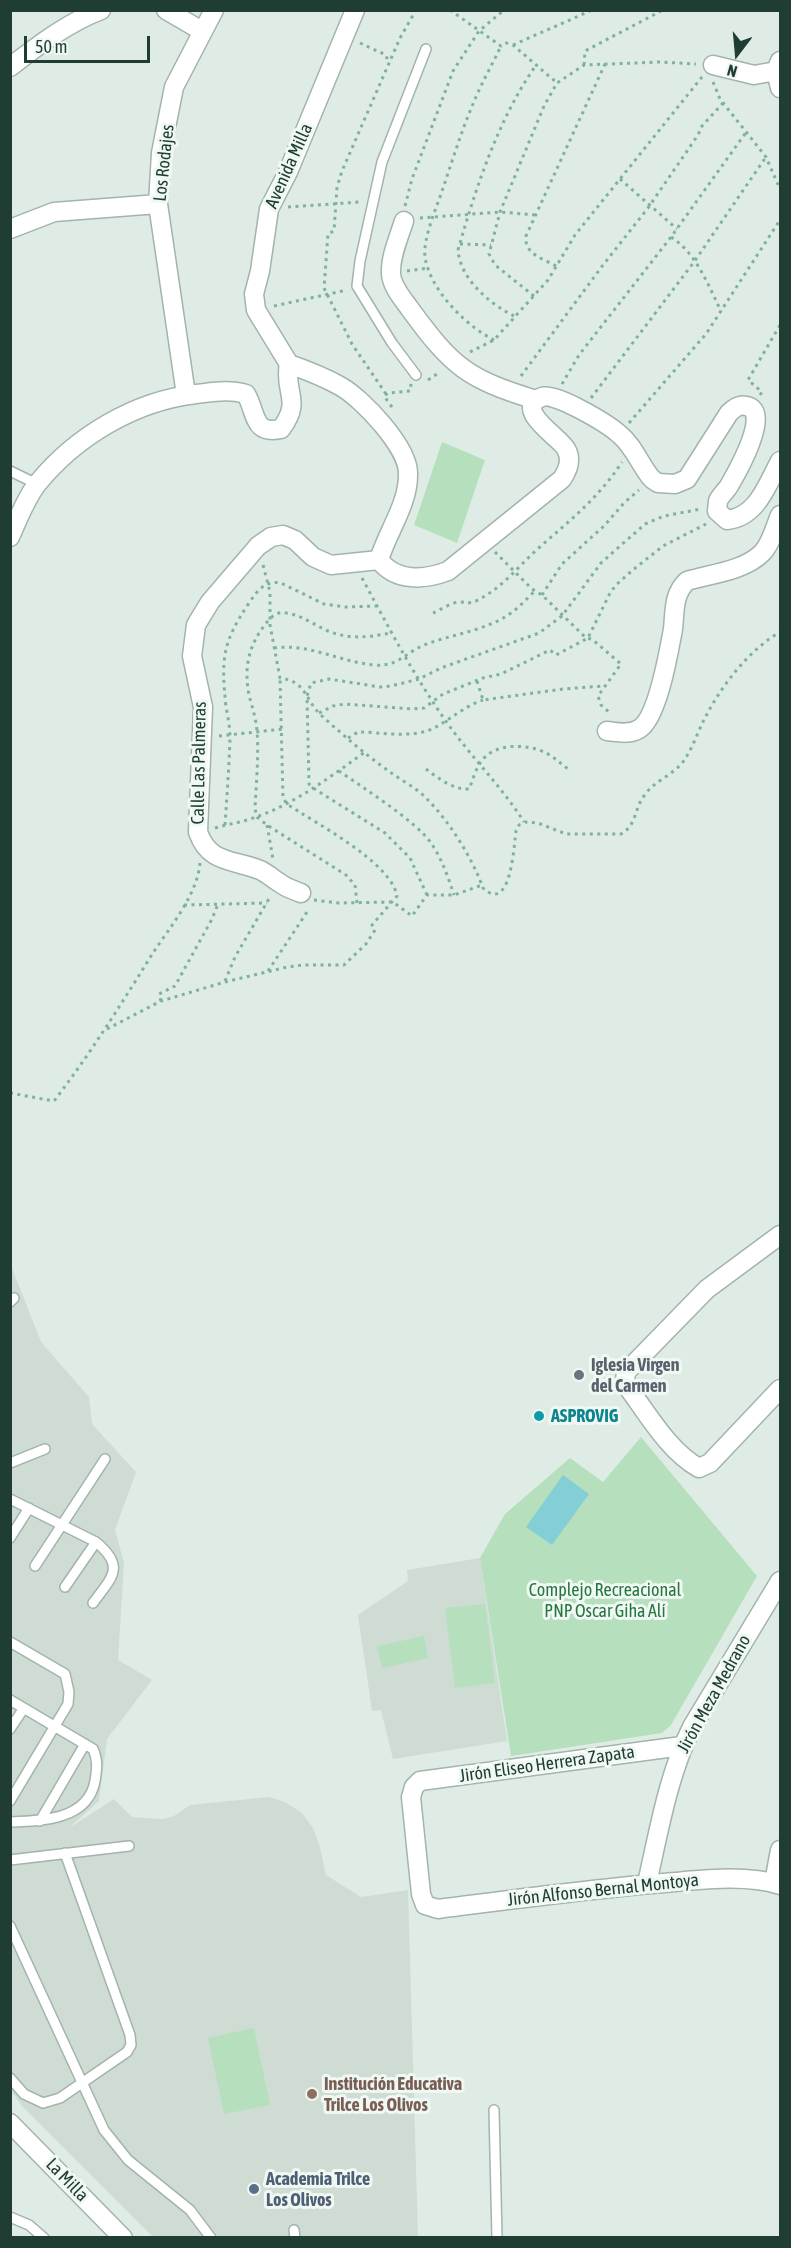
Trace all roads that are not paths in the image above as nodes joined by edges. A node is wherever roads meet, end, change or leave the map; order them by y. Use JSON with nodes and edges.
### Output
{"nodes":[{"id":1,"x":101,"y":10,"type":"edge"},
{"id":2,"x":166,"y":10,"type":"edge"},
{"id":3,"x":214,"y":10,"type":"edge"},
{"id":4,"x":345,"y":10,"type":"edge"},
{"id":5,"x":355,"y":10,"type":"edge"},
{"id":6,"x":202,"y":31,"type":"junction"},
{"id":7,"x":343,"y":35,"type":"junction"},
{"id":8,"x":426,"y":49,"type":"dead end"},
{"id":9,"x":10,"y":67,"type":"edge"},
{"id":10,"x":710,"y":68,"type":"road end"},
{"id":11,"x":779,"y":74,"type":"edge"},
{"id":12,"x":158,"y":204,"type":"junction"},
{"id":13,"x":404,"y":221,"type":"road end"},
{"id":14,"x":10,"y":229,"type":"edge"},
{"id":15,"x":289,"y":364,"type":"junction"},
{"id":16,"x":416,"y":375,"type":"road end"},
{"id":17,"x":186,"y":395,"type":"junction"},
{"id":18,"x":536,"y":400,"type":"junction"},
{"id":19,"x":780,"y":460,"type":"edge"},
{"id":20,"x":10,"y":471,"type":"edge"},
{"id":21,"x":37,"y":484,"type":"junction"},
{"id":22,"x":780,"y":515,"type":"edge"},
{"id":23,"x":10,"y":537,"type":"edge"},
{"id":24,"x":379,"y":560,"type":"junction"},
{"id":25,"x":607,"y":731,"type":"road end"},
{"id":26,"x":308,"y":897,"type":"road end"},
{"id":27,"x":780,"y":1235,"type":"edge"},
{"id":28,"x":780,"y":1389,"type":"edge"},
{"id":29,"x":45,"y":1449,"type":"dead end"},
{"id":30,"x":105,"y":1459,"type":"dead end"},
{"id":31,"x":10,"y":1463,"type":"edge"},
{"id":32,"x":10,"y":1499,"type":"edge"},
{"id":33,"x":29,"y":1508,"type":"junction"},
{"id":34,"x":62,"y":1524,"type":"junction"},
{"id":35,"x":10,"y":1538,"type":"edge"},
{"id":36,"x":96,"y":1542,"type":"junction"},
{"id":37,"x":35,"y":1566,"type":"dead end"},
{"id":38,"x":780,"y":1581,"type":"edge"},
{"id":39,"x":65,"y":1587,"type":"dead end"},
{"id":40,"x":93,"y":1603,"type":"dead end"},
{"id":41,"x":10,"y":1642,"type":"edge"},
{"id":42,"x":10,"y":1700,"type":"edge"},
{"id":43,"x":24,"y":1708,"type":"junction"},
{"id":44,"x":54,"y":1725,"type":"junction"},
{"id":45,"x":10,"y":1729,"type":"edge"},
{"id":46,"x":85,"y":1744,"type":"junction"},
{"id":47,"x":682,"y":1746,"type":"junction"},
{"id":48,"x":10,"y":1801,"type":"edge"},
{"id":49,"x":10,"y":1821,"type":"edge"},
{"id":50,"x":40,"y":1821,"type":"junction"},
{"id":51,"x":129,"y":1846,"type":"dead end"},
{"id":52,"x":780,"y":1850,"type":"edge"},
{"id":53,"x":65,"y":1853,"type":"junction"},
{"id":54,"x":10,"y":1860,"type":"edge"},
{"id":55,"x":647,"y":1884,"type":"junction"},
{"id":56,"x":777,"y":1884,"type":"edge"},
{"id":57,"x":425,"y":1905,"type":"joint"},
{"id":58,"x":10,"y":1926,"type":"edge"},
{"id":59,"x":10,"y":2078,"type":"edge"},
{"id":60,"x":82,"y":2082,"type":"junction"},
{"id":61,"x":494,"y":2110,"type":"dead end"},
{"id":62,"x":10,"y":2122,"type":"edge"},
{"id":63,"x":10,"y":2217,"type":"edge"},
{"id":64,"x":44,"y":2238,"type":"edge"},
{"id":65,"x":123,"y":2238,"type":"edge"},
{"id":66,"x":211,"y":2238,"type":"edge"},
{"id":67,"x":496,"y":2238,"type":"edge"}],
"edges":[{"from":1,"to":9,"type":"street"},
{"from":2,"to":6,"type":"street"},
{"from":3,"to":6,"type":"street","name":"Los Rodajes"},
{"from":4,"to":7,"type":"street"},
{"from":5,"to":7,"type":"street"},
{"from":6,"to":12,"type":"street","name":"Los Rodajes"},
{"from":7,"to":15,"type":"street","name":"Avenida Milla"},
{"from":8,"to":16,"type":"lane"},
{"from":10,"to":11,"type":"street"},
{"from":12,"to":14,"type":"street"},
{"from":12,"to":17,"type":"street","name":"Los Rodajes"},
{"from":13,"to":18,"type":"street"},
{"from":15,"to":17,"type":"street"},
{"from":15,"to":24,"type":"street"},
{"from":17,"to":21,"type":"street"},
{"from":18,"to":19,"type":"street"},
{"from":18,"to":24,"type":"street"},
{"from":20,"to":21,"type":"lane"},
{"from":21,"to":23,"type":"street"},
{"from":22,"to":25,"type":"street"},
{"from":24,"to":26,"type":"street","name":"Calle Las Palmeras"},
{"from":27,"to":28,"type":"street"},
{"from":29,"to":31,"type":"lane"},
{"from":30,"to":34,"type":"lane"},
{"from":32,"to":33,"type":"lane"},
{"from":33,"to":34,"type":"lane"},
{"from":33,"to":35,"type":"lane"},
{"from":34,"to":36,"type":"lane"},
{"from":34,"to":37,"type":"lane"},
{"from":36,"to":39,"type":"lane"},
{"from":36,"to":40,"type":"lane"},
{"from":38,"to":47,"type":"street","name":"Jirón Meza Medrano"},
{"from":41,"to":44,"type":"lane"},
{"from":42,"to":43,"type":"lane"},
{"from":43,"to":44,"type":"lane"},
{"from":43,"to":45,"type":"lane"},
{"from":44,"to":46,"type":"lane"},
{"from":44,"to":48,"type":"lane"},
{"from":46,"to":50,"type":"lane"},
{"from":46,"to":50,"type":"lane"},
{"from":47,"to":55,"type":"street","name":"Jirón Meza Medrano"},
{"from":47,"to":57,"type":"street","name":"Jirón Eliseo Herrera Zapata"},
{"from":49,"to":50,"type":"lane"},
{"from":51,"to":53,"type":"lane"},
{"from":52,"to":56,"type":"street"},
{"from":53,"to":54,"type":"lane"},
{"from":53,"to":60,"type":"lane"},
{"from":55,"to":56,"type":"street","name":"Jirón Alfonso Bernal Montoya"},
{"from":55,"to":57,"type":"street","name":"Jirón Alfonso Bernal Montoya"},
{"from":58,"to":60,"type":"lane"},
{"from":59,"to":60,"type":"lane"},
{"from":60,"to":66,"type":"lane"},
{"from":61,"to":67,"type":"lane"},
{"from":62,"to":65,"type":"street","name":"La Milla"},
{"from":63,"to":64,"type":"lane"}]}
